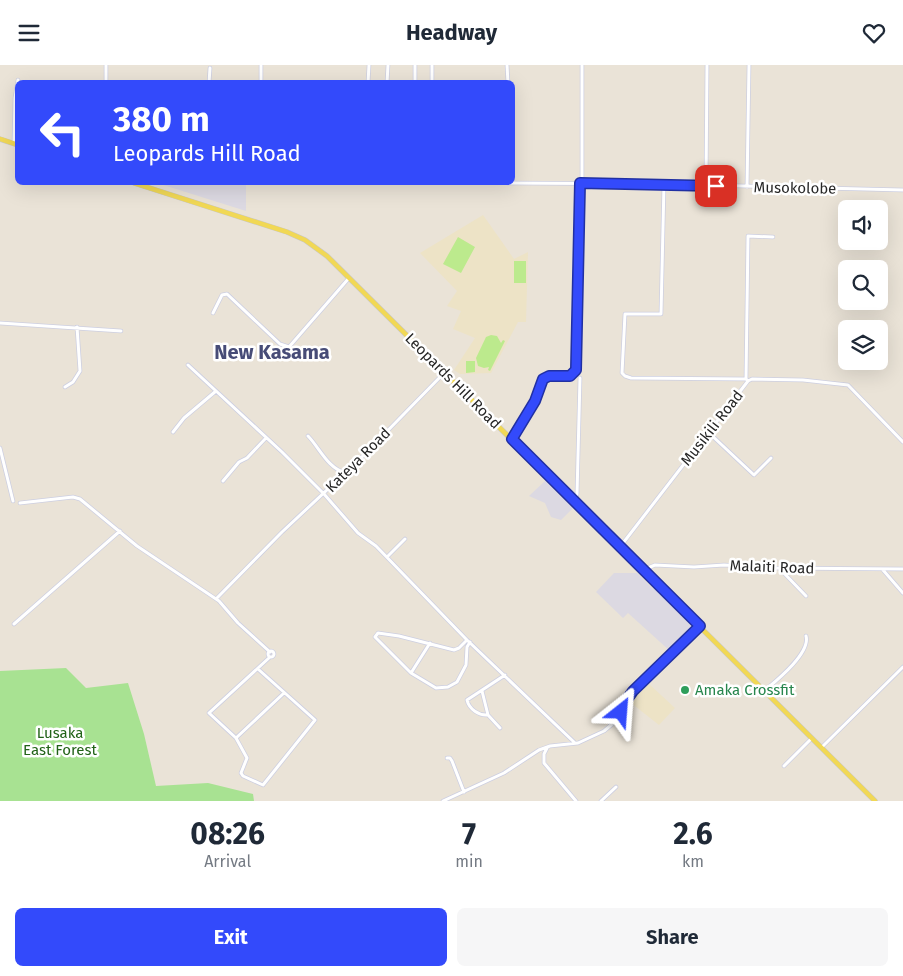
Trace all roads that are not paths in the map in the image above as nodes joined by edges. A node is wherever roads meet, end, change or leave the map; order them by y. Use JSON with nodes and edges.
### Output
{"nodes":[{"id":1,"x":106,"y":65,"type":"edge"},
{"id":2,"x":261,"y":65,"type":"edge"},
{"id":3,"x":369,"y":65,"type":"edge"},
{"id":4,"x":388,"y":65,"type":"edge"},
{"id":5,"x":416,"y":65,"type":"edge"},
{"id":6,"x":432,"y":65,"type":"edge"},
{"id":7,"x":507,"y":65,"type":"edge"},
{"id":8,"x":582,"y":65,"type":"edge"},
{"id":9,"x":707,"y":65,"type":"edge"},
{"id":10,"x":749,"y":65,"type":"edge"},
{"id":11,"x":210,"y":68,"type":"dead end"},
{"id":12,"x":106,"y":80,"type":"edge"},
{"id":13,"x":210,"y":80,"type":"edge"},
{"id":14,"x":261,"y":80,"type":"edge"},
{"id":15,"x":368,"y":80,"type":"edge"},
{"id":16,"x":388,"y":80,"type":"edge"},
{"id":17,"x":415,"y":80,"type":"edge"},
{"id":18,"x":432,"y":80,"type":"edge"},
{"id":19,"x":508,"y":80,"type":"edge"},
{"id":20,"x":0,"y":139,"type":"edge"},
{"id":21,"x":15,"y":144,"type":"edge"},
{"id":22,"x":850,"y":182,"type":"dead end"},
{"id":23,"x":515,"y":183,"type":"edge"},
{"id":24,"x":581,"y":183,"type":"junction"},
{"id":25,"x":140,"y":185,"type":"edge"},
{"id":26,"x":664,"y":185,"type":"junction"},
{"id":27,"x":706,"y":185,"type":"junction"},
{"id":28,"x":747,"y":187,"type":"junction"},
{"id":29,"x":850,"y":189,"type":"junction"},
{"id":30,"x":903,"y":190,"type":"edge"},
{"id":31,"x":773,"y":237,"type":"dead end"},
{"id":32,"x":349,"y":278,"type":"junction"},
{"id":33,"x":214,"y":313,"type":"dead end"},
{"id":34,"x":0,"y":323,"type":"edge"},
{"id":35,"x":77,"y":327,"type":"junction"},
{"id":36,"x":121,"y":331,"type":"dead end"},
{"id":37,"x":188,"y":365,"type":"dead end"},
{"id":38,"x":445,"y":373,"type":"junction"},
{"id":39,"x":580,"y":378,"type":"dead end"},
{"id":40,"x":747,"y":380,"type":"junction"},
{"id":41,"x":65,"y":387,"type":"dead end"},
{"id":42,"x":216,"y":391,"type":"junction"},
{"id":43,"x":173,"y":432,"type":"dead end"},
{"id":44,"x":708,"y":432,"type":"junction"},
{"id":45,"x":308,"y":435,"type":"dead end"},
{"id":46,"x":266,"y":438,"type":"junction"},
{"id":47,"x":512,"y":439,"type":"junction"},
{"id":48,"x":903,"y":442,"type":"edge"},
{"id":49,"x":0,"y":448,"type":"edge"},
{"id":50,"x":771,"y":458,"type":"dead end"},
{"id":51,"x":346,"y":473,"type":"junction"},
{"id":52,"x":223,"y":481,"type":"dead end"},
{"id":53,"x":324,"y":494,"type":"junction"},
{"id":54,"x":13,"y":501,"type":"dead end"},
{"id":55,"x":575,"y":502,"type":"junction"},
{"id":56,"x":20,"y":503,"type":"dead end"},
{"id":57,"x":120,"y":531,"type":"junction"},
{"id":58,"x":405,"y":539,"type":"dead end"},
{"id":59,"x":620,"y":547,"type":"junction"},
{"id":60,"x":387,"y":557,"type":"junction"},
{"id":61,"x":780,"y":569,"type":"junction"},
{"id":62,"x":882,"y":569,"type":"junction"},
{"id":63,"x":903,"y":569,"type":"edge"},
{"id":64,"x":643,"y":570,"type":"junction"},
{"id":65,"x":903,"y":593,"type":"edge"},
{"id":66,"x":806,"y":596,"type":"dead end"},
{"id":67,"x":218,"y":600,"type":"junction"},
{"id":68,"x":14,"y":623,"type":"dead end"},
{"id":69,"x":700,"y":626,"type":"junction"},
{"id":70,"x":806,"y":636,"type":"dead end"},
{"id":71,"x":469,"y":641,"type":"junction"},
{"id":72,"x":430,"y":643,"type":"junction"},
{"id":73,"x":903,"y":667,"type":"edge"},
{"id":74,"x":258,"y":669,"type":"junction"},
{"id":75,"x":411,"y":673,"type":"junction"},
{"id":76,"x":505,"y":675,"type":"junction"},
{"id":77,"x":482,"y":690,"type":"junction"},
{"id":78,"x":764,"y":691,"type":"junction"},
{"id":79,"x":284,"y":693,"type":"junction"},
{"id":80,"x":488,"y":715,"type":"junction"},
{"id":81,"x":500,"y":728,"type":"dead end"},
{"id":82,"x":236,"y":738,"type":"junction"},
{"id":83,"x":812,"y":738,"type":"junction"},
{"id":84,"x":575,"y":743,"type":"junction"},
{"id":85,"x":547,"y":747,"type":"junction"},
{"id":86,"x":821,"y":748,"type":"junction"},
{"id":87,"x":447,"y":758,"type":"dead end"},
{"id":88,"x":784,"y":766,"type":"dead end"},
{"id":89,"x":616,"y":787,"type":"dead end"},
{"id":90,"x":464,"y":792,"type":"junction"},
{"id":91,"x":443,"y":801,"type":"edge"},
{"id":92,"x":576,"y":801,"type":"edge"},
{"id":93,"x":601,"y":801,"type":"edge"},
{"id":94,"x":874,"y":801,"type":"edge"}],
"edges":[{"from":1,"to":12,"type":"street"},
{"from":2,"to":14,"type":"street"},
{"from":3,"to":15,"type":"street"},
{"from":4,"to":16,"type":"street"},
{"from":5,"to":17,"type":"street"},
{"from":6,"to":18,"type":"street"},
{"from":7,"to":19,"type":"street"},
{"from":8,"to":24,"type":"street"},
{"from":9,"to":27,"type":"street"},
{"from":10,"to":28,"type":"street"},
{"from":11,"to":13,"type":"street"},
{"from":20,"to":21,"type":"main road"},
{"from":22,"to":29,"type":"street"},
{"from":23,"to":24,"type":"street","name":"Musokolobe"},
{"from":24,"to":26,"type":"street","name":"Musokolobe"},
{"from":24,"to":47,"type":"street"},
{"from":25,"to":32,"type":"main road","name":"Leopards Hill Road"},
{"from":26,"to":27,"type":"street","name":"Musokolobe"},
{"from":26,"to":40,"type":"street"},
{"from":27,"to":28,"type":"street","name":"Musokolobe"},
{"from":28,"to":29,"type":"street","name":"Musokolobe"},
{"from":29,"to":30,"type":"street","name":"Musokolobe"},
{"from":31,"to":40,"type":"street"},
{"from":32,"to":33,"type":"street"},
{"from":32,"to":38,"type":"main road","name":"Leopards Hill Road"},
{"from":34,"to":35,"type":"street"},
{"from":35,"to":36,"type":"street"},
{"from":35,"to":41,"type":"street"},
{"from":37,"to":42,"type":"street"},
{"from":38,"to":47,"type":"main road","name":"Leopards Hill Road"},
{"from":38,"to":51,"type":"street","name":"Kateya Road"},
{"from":39,"to":55,"type":"street"},
{"from":40,"to":44,"type":"street","name":"Musikili Road"},
{"from":40,"to":48,"type":"street","name":"Musikili Road"},
{"from":42,"to":43,"type":"street"},
{"from":42,"to":46,"type":"street"},
{"from":44,"to":50,"type":"street"},
{"from":44,"to":59,"type":"street","name":"Musikili Road"},
{"from":45,"to":51,"type":"street"},
{"from":46,"to":52,"type":"street"},
{"from":46,"to":53,"type":"street"},
{"from":47,"to":55,"type":"main road","name":"Leopards Hill Road"},
{"from":49,"to":54,"type":"street"},
{"from":51,"to":53,"type":"street","name":"Kateya Road"},
{"from":53,"to":60,"type":"street"},
{"from":53,"to":67,"type":"street","name":"Kateya Road"},
{"from":55,"to":59,"type":"main road","name":"Leopards Hill Road"},
{"from":56,"to":57,"type":"street"},
{"from":57,"to":67,"type":"street"},
{"from":57,"to":68,"type":"street"},
{"from":58,"to":60,"type":"street"},
{"from":59,"to":64,"type":"main road","name":"Leopards Hill Road"},
{"from":60,"to":71,"type":"street"},
{"from":61,"to":62,"type":"street","name":"Malaiti Road"},
{"from":61,"to":64,"type":"street","name":"Malaiti Road"},
{"from":61,"to":66,"type":"street"},
{"from":62,"to":63,"type":"street","name":"Malaiti Road"},
{"from":62,"to":65,"type":"street"},
{"from":64,"to":69,"type":"main road","name":"Leopards Hill Road"},
{"from":67,"to":74,"type":"street"},
{"from":69,"to":78,"type":"main road","name":"Leopards Hill Road"},
{"from":69,"to":84,"type":"street"},
{"from":70,"to":78,"type":"street"},
{"from":71,"to":72,"type":"street"},
{"from":71,"to":75,"type":"street"},
{"from":71,"to":76,"type":"street"},
{"from":72,"to":75,"type":"street"},
{"from":72,"to":75,"type":"street"},
{"from":73,"to":86,"type":"street"},
{"from":74,"to":79,"type":"street"},
{"from":74,"to":82,"type":"street"},
{"from":76,"to":77,"type":"street"},
{"from":76,"to":84,"type":"street"},
{"from":77,"to":80,"type":"street"},
{"from":77,"to":80,"type":"street"},
{"from":78,"to":83,"type":"main road","name":"Leopards Hill Road"},
{"from":79,"to":82,"type":"street"},
{"from":79,"to":82,"type":"street"},
{"from":80,"to":81,"type":"street"},
{"from":83,"to":86,"type":"main road","name":"Leopards Hill Road"},
{"from":83,"to":88,"type":"street"},
{"from":84,"to":85,"type":"street"},
{"from":85,"to":90,"type":"street"},
{"from":85,"to":92,"type":"street"},
{"from":86,"to":94,"type":"main road","name":"Leopards Hill Road"},
{"from":87,"to":90,"type":"street"},
{"from":89,"to":93,"type":"street"},
{"from":90,"to":91,"type":"street"}]}
